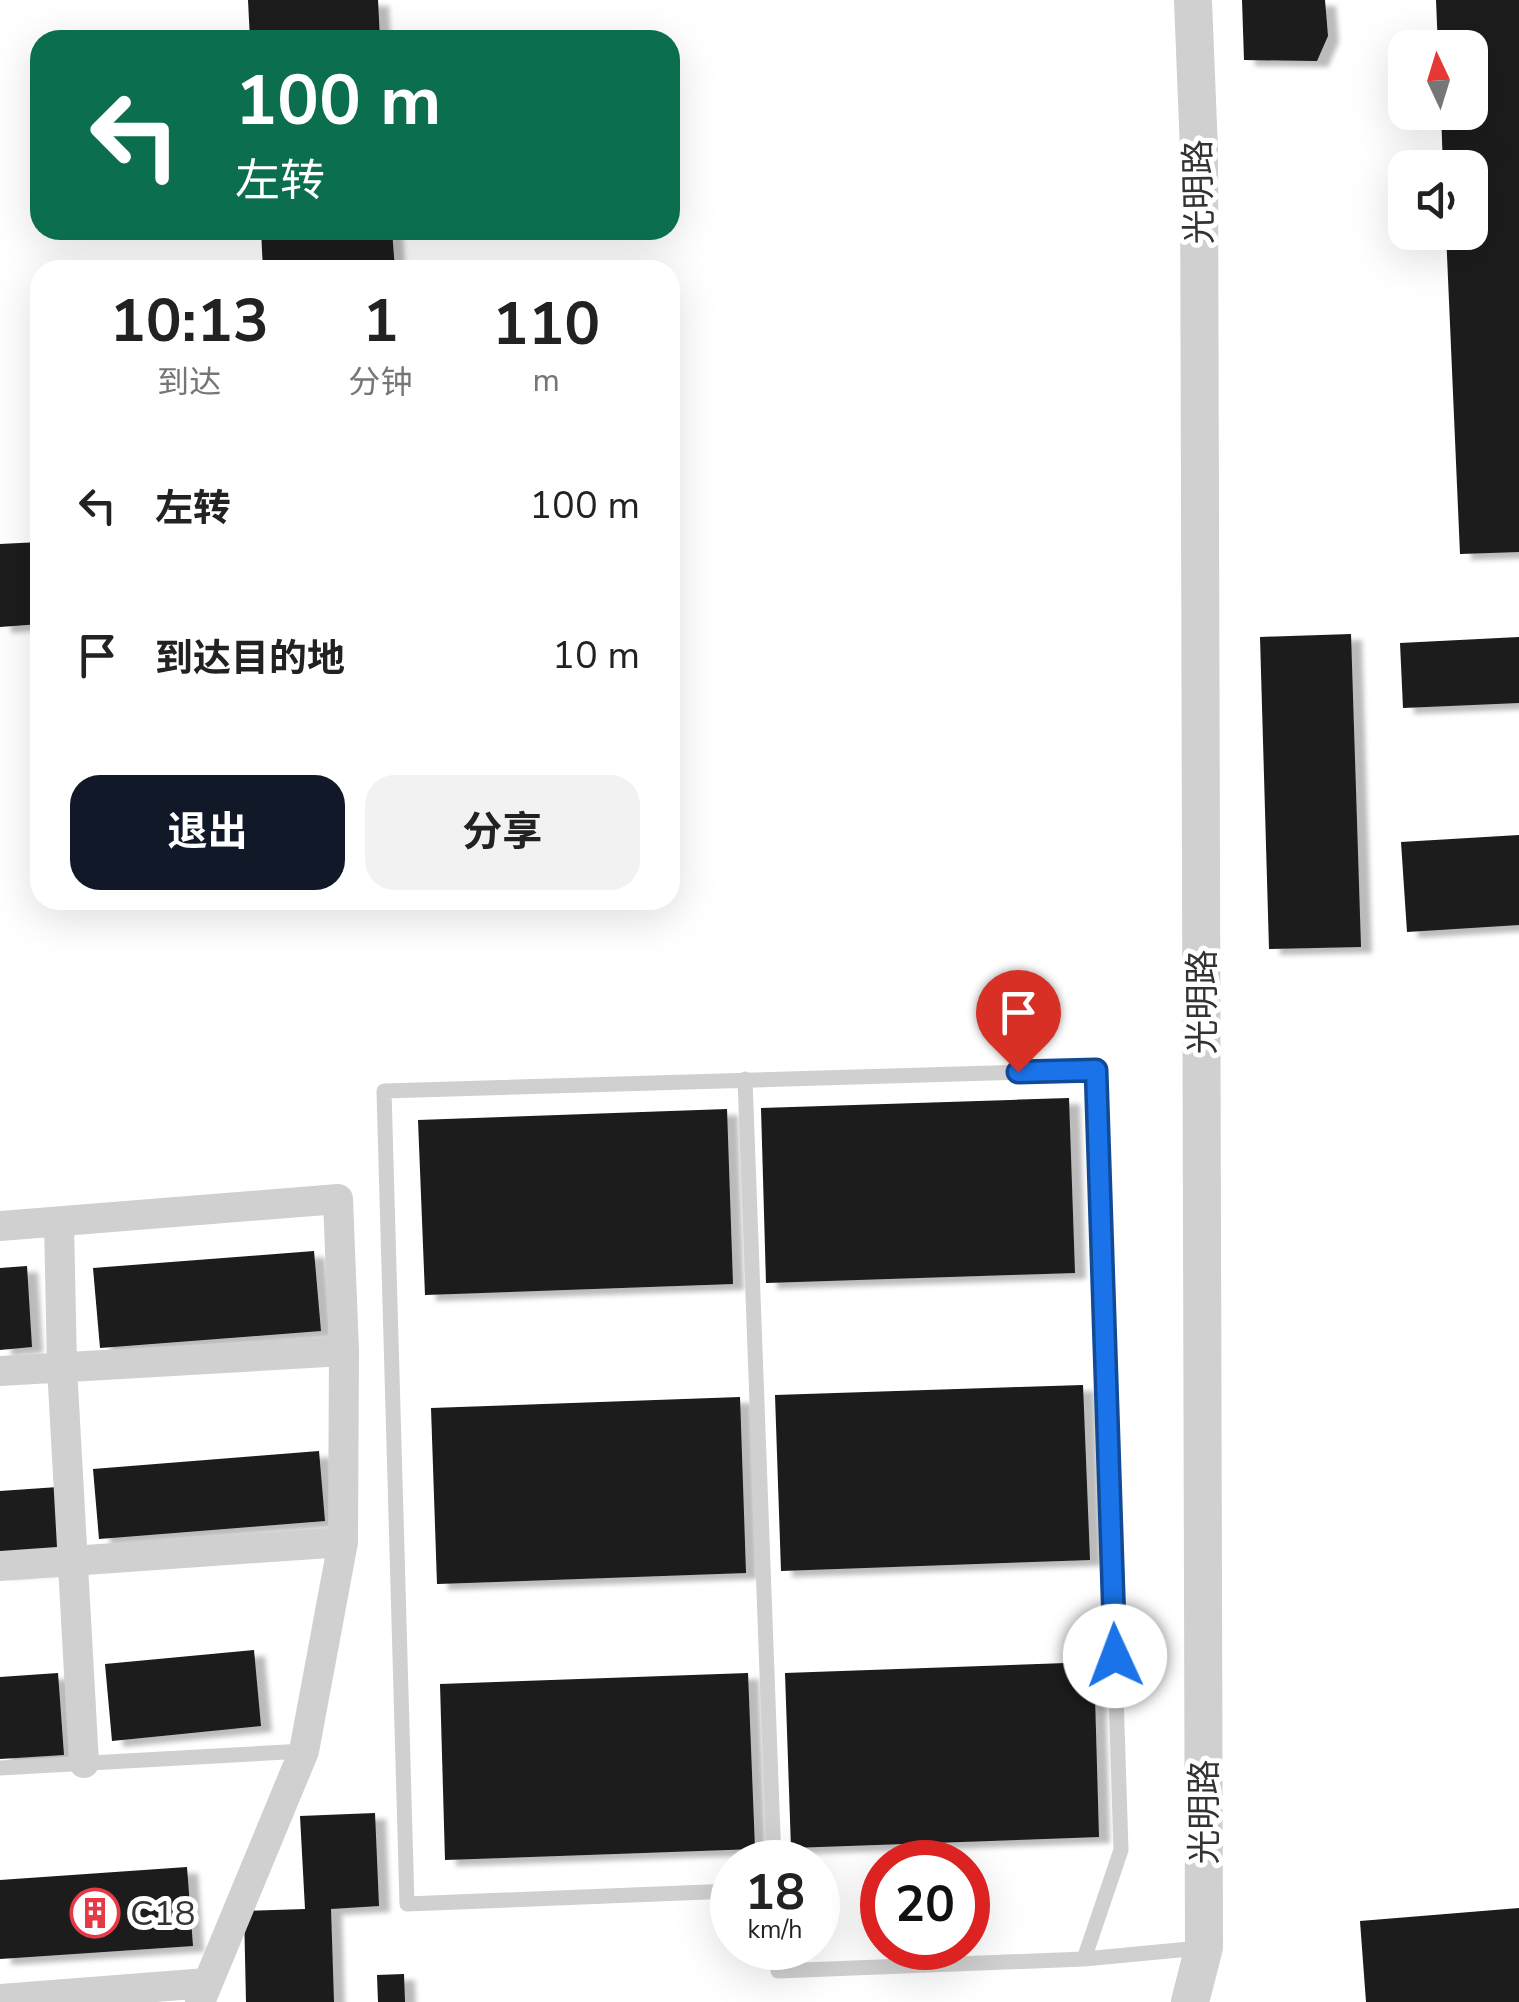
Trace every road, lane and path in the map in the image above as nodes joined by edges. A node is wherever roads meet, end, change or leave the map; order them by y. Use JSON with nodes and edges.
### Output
{"nodes":[{"id":1,"x":1193,"y":0,"type":"edge"},
{"id":2,"x":746,"y":1079,"type":"junction"},
{"id":3,"x":59,"y":1223,"type":"junction"},
{"id":4,"x":0,"y":1226,"type":"edge"},
{"id":5,"x":344,"y":1351,"type":"junction"},
{"id":6,"x":62,"y":1368,"type":"junction"},
{"id":7,"x":0,"y":1371,"type":"edge"},
{"id":8,"x":344,"y":1542,"type":"junction"},
{"id":9,"x":73,"y":1561,"type":"junction"},
{"id":10,"x":0,"y":1566,"type":"edge"},
{"id":11,"x":304,"y":1751,"type":"junction"},
{"id":12,"x":84,"y":1764,"type":"junction"},
{"id":13,"x":0,"y":1768,"type":"edge"},
{"id":14,"x":773,"y":1840,"type":"edge"},
{"id":15,"x":710,"y":1893,"type":"edge"},
{"id":16,"x":1204,"y":1947,"type":"junction"},
{"id":17,"x":1084,"y":1959,"type":"junction"},
{"id":18,"x":840,"y":1969,"type":"edge"},
{"id":19,"x":778,"y":1970,"type":"edge"},
{"id":20,"x":804,"y":1970,"type":"edge"},
{"id":21,"x":204,"y":1993,"type":"edge"},
{"id":22,"x":0,"y":1999,"type":"edge"},
{"id":23,"x":1190,"y":2002,"type":"edge"}],
"edges":[{"from":1,"to":16,"type":"street","name":"光明路"},
{"from":2,"to":14,"type":"lane"},
{"from":2,"to":15,"type":"lane"},
{"from":2,"to":17,"type":"lane"},
{"from":3,"to":4,"type":"street"},
{"from":3,"to":5,"type":"street"},
{"from":3,"to":6,"type":"street"},
{"from":5,"to":6,"type":"street"},
{"from":5,"to":8,"type":"street"},
{"from":6,"to":7,"type":"street"},
{"from":6,"to":9,"type":"street"},
{"from":8,"to":9,"type":"street"},
{"from":8,"to":11,"type":"street"},
{"from":9,"to":10,"type":"street"},
{"from":9,"to":12,"type":"street"},
{"from":11,"to":12,"type":"lane"},
{"from":11,"to":21,"type":"street"},
{"from":12,"to":13,"type":"lane"},
{"from":16,"to":17,"type":"lane"},
{"from":16,"to":23,"type":"street","name":"光明路"},
{"from":17,"to":18,"type":"lane"},
{"from":19,"to":20,"type":"lane"},
{"from":21,"to":22,"type":"street"}]}
